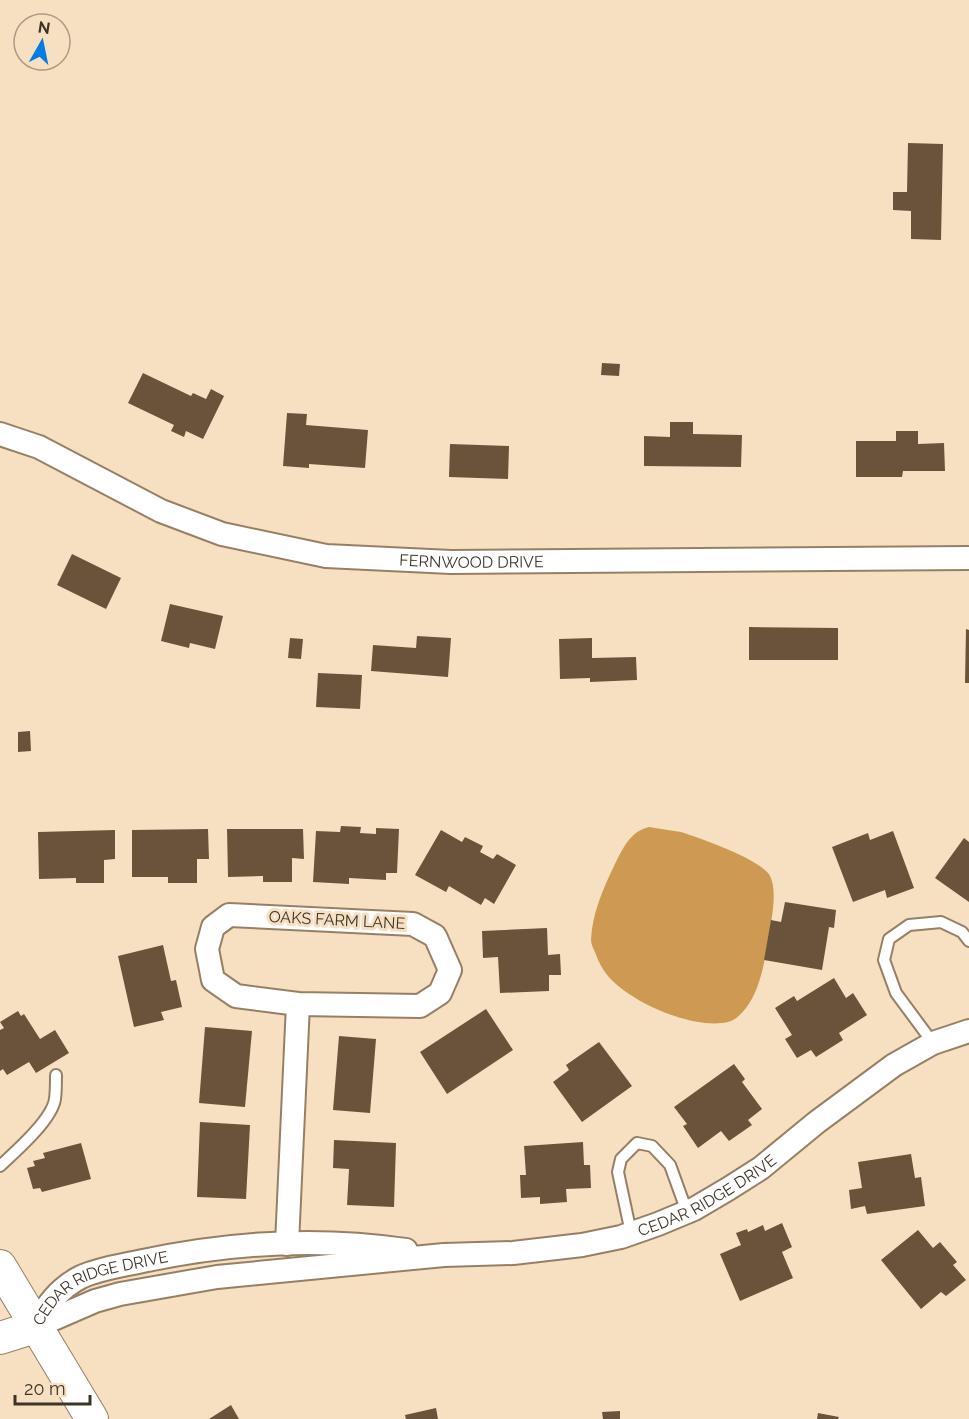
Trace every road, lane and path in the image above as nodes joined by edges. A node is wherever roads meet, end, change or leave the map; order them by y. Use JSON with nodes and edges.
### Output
{"nodes":[{"id":1,"x":0,"y":434,"type":"edge"},
{"id":2,"x":969,"y":558,"type":"edge"},
{"id":3,"x":969,"y":940,"type":"edge"},
{"id":4,"x":298,"y":1004,"type":"junction"},
{"id":5,"x":969,"y":1031,"type":"edge"},
{"id":6,"x":933,"y":1043,"type":"junction"},
{"id":7,"x":56,"y":1075,"type":"dead end"},
{"id":8,"x":0,"y":1167,"type":"edge"},
{"id":9,"x":687,"y":1212,"type":"junction"},
{"id":10,"x":631,"y":1233,"type":"junction"},
{"id":11,"x":287,"y":1244,"type":"junction"},
{"id":12,"x":444,"y":1255,"type":"junction"},
{"id":13,"x":0,"y":1266,"type":"edge"},
{"id":14,"x":35,"y":1327,"type":"junction"},
{"id":15,"x":0,"y":1338,"type":"edge"},
{"id":16,"x":92,"y":1419,"type":"edge"}],
"edges":[{"from":1,"to":2,"type":"street","name":"FERNWOOD DRIVE"},
{"from":3,"to":6,"type":"lane"},
{"from":4,"to":4,"type":"street","name":"OAKS FARM LANE"},
{"from":4,"to":11,"type":"street"},
{"from":5,"to":6,"type":"street","name":"CEDAR RIDGE DRIVE"},
{"from":6,"to":9,"type":"street","name":"CEDAR RIDGE DRIVE"},
{"from":7,"to":8,"type":"lane"},
{"from":9,"to":10,"type":"street","name":"CEDAR RIDGE DRIVE"},
{"from":9,"to":10,"type":"lane"},
{"from":10,"to":12,"type":"street","name":"CEDAR RIDGE DRIVE"},
{"from":11,"to":12,"type":"street","name":"CEDAR RIDGE DRIVE"},
{"from":11,"to":14,"type":"street","name":"CEDAR RIDGE DRIVE"},
{"from":12,"to":14,"type":"street","name":"CEDAR RIDGE DRIVE"},
{"from":13,"to":14,"type":"main road"},
{"from":14,"to":15,"type":"main road"},
{"from":14,"to":16,"type":"main road"}]}
